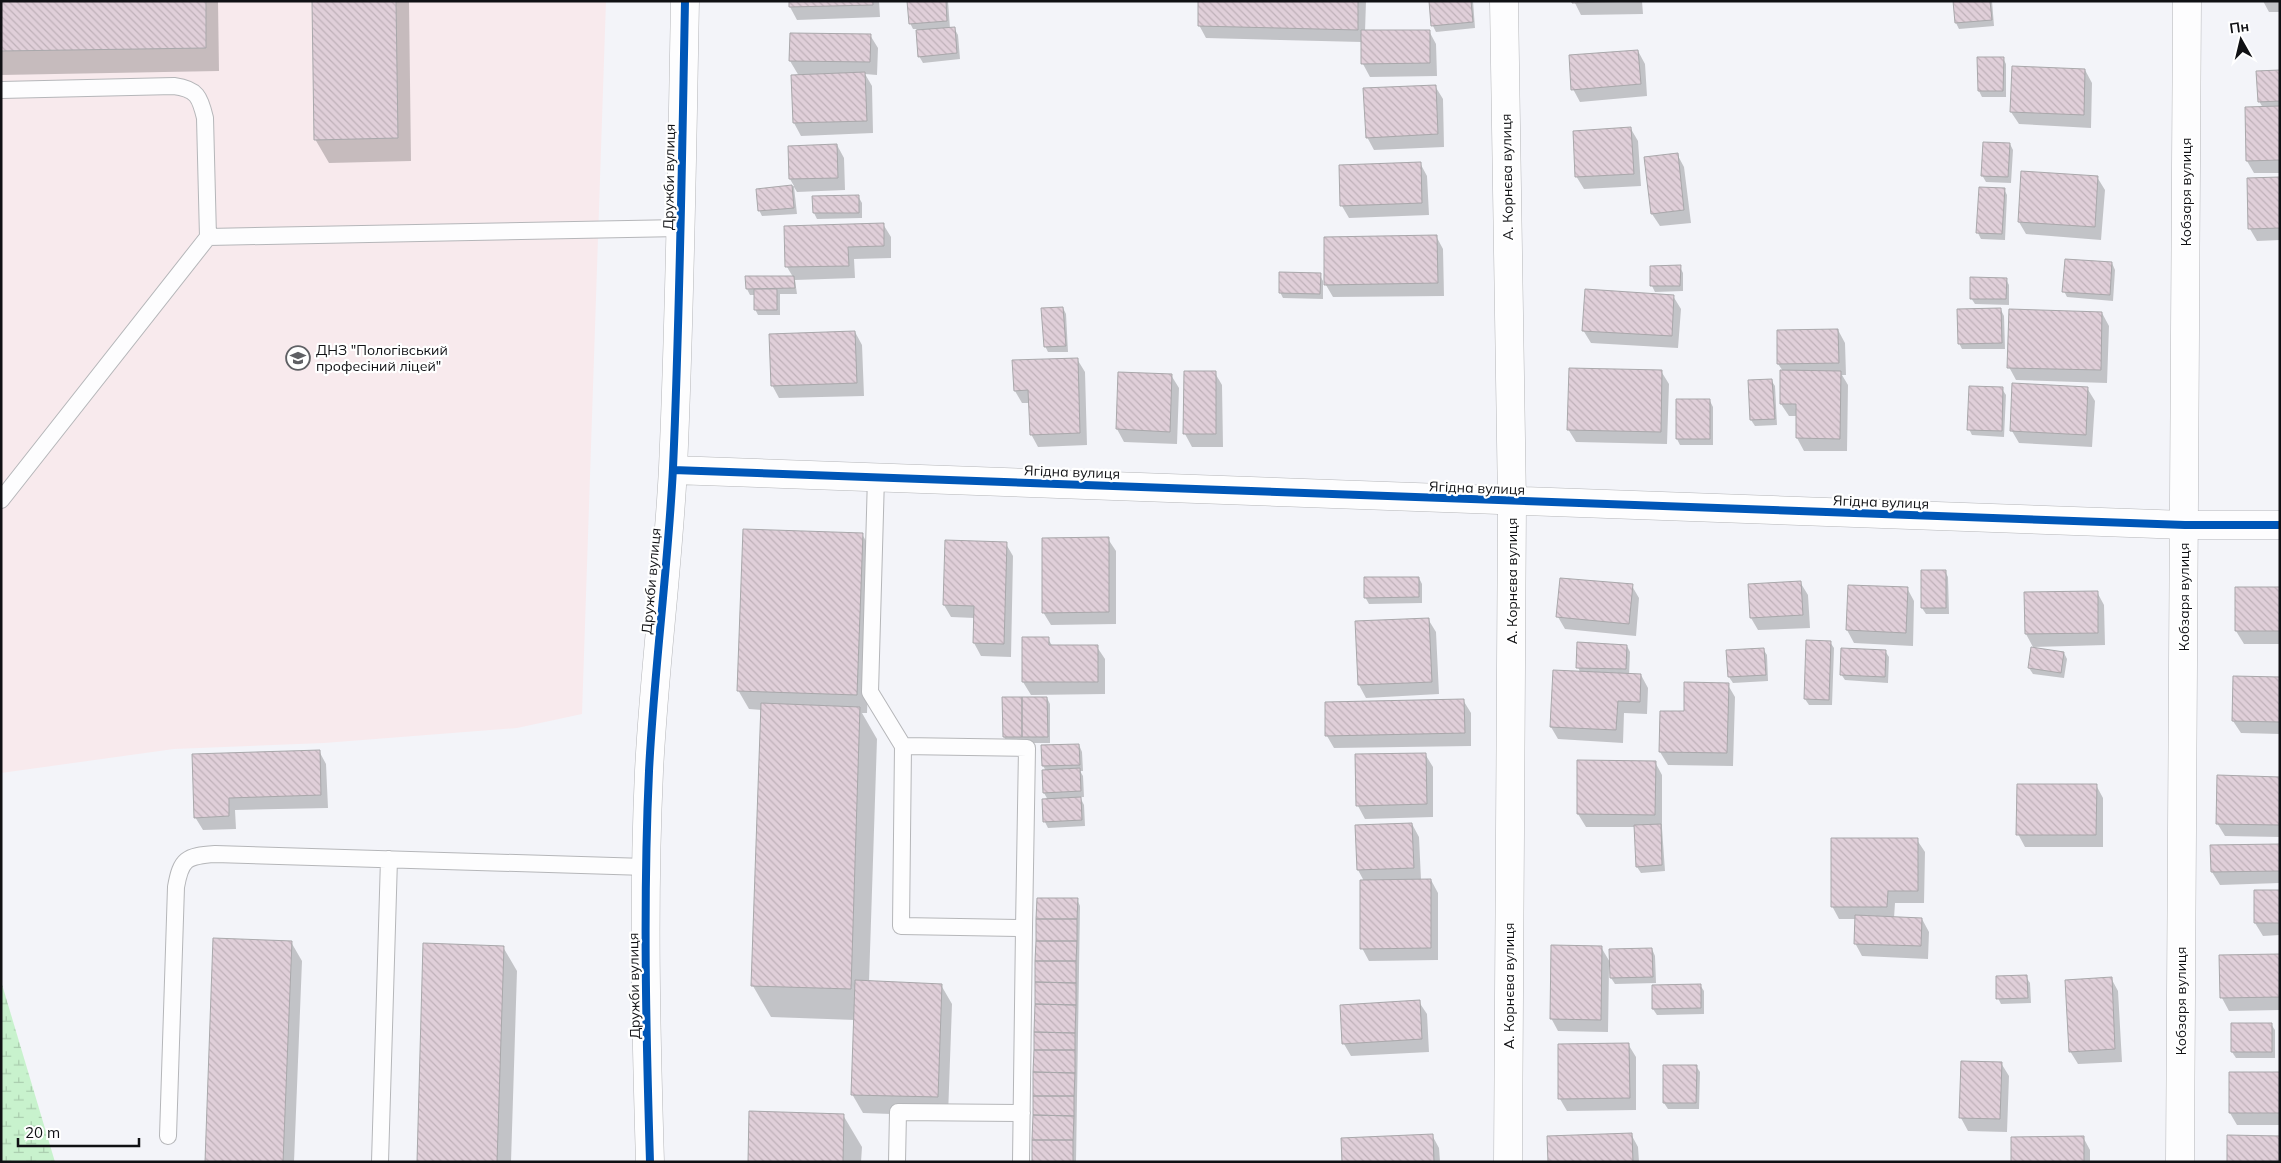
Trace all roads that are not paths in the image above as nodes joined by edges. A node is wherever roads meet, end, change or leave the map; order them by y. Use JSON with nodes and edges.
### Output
{"nodes":[{"id":1,"x":685,"y":1,"type":"edge"},
{"id":2,"x":1504,"y":1,"type":"edge"},
{"id":3,"x":2187,"y":1,"type":"edge"},
{"id":4,"x":1,"y":90,"type":"edge"},
{"id":5,"x":681,"y":228,"type":"junction"},
{"id":6,"x":208,"y":237,"type":"junction"},
{"id":7,"x":673,"y":470,"type":"junction"},
{"id":8,"x":876,"y":477,"type":"junction"},
{"id":9,"x":1,"y":500,"type":"edge"},
{"id":10,"x":1512,"y":502,"type":"junction"},
{"id":11,"x":2185,"y":525,"type":"junction"},
{"id":12,"x":2280,"y":525,"type":"edge"},
{"id":13,"x":903,"y":746,"type":"junction"},
{"id":14,"x":389,"y":859,"type":"junction"},
{"id":15,"x":646,"y":867,"type":"junction"},
{"id":16,"x":1024,"y":928,"type":"junction"},
{"id":17,"x":1022,"y":1113,"type":"junction"},
{"id":18,"x":168,"y":1136,"type":"dead end"},
{"id":19,"x":380,"y":1162,"type":"edge"},
{"id":20,"x":650,"y":1162,"type":"edge"},
{"id":21,"x":897,"y":1162,"type":"edge"},
{"id":22,"x":1021,"y":1162,"type":"edge"},
{"id":23,"x":1508,"y":1162,"type":"edge"},
{"id":24,"x":2180,"y":1162,"type":"edge"}],
"edges":[{"from":1,"to":5,"type":"street","name":"Дружби вулиця"},
{"from":2,"to":10,"type":"street","name":"А. Корнєва вулиця"},
{"from":3,"to":11,"type":"street","name":"Кобзаря вулиця"},
{"from":4,"to":6,"type":"lane"},
{"from":5,"to":6,"type":"lane"},
{"from":5,"to":7,"type":"street","name":"Дружби вулиця"},
{"from":6,"to":9,"type":"lane"},
{"from":7,"to":8,"type":"street","name":"Ягідна вулиця"},
{"from":7,"to":15,"type":"street","name":"Дружби вулиця"},
{"from":8,"to":10,"type":"street","name":"Ягідна вулиця"},
{"from":8,"to":13,"type":"lane"},
{"from":10,"to":11,"type":"street","name":"Ягідна вулиця"},
{"from":10,"to":23,"type":"street","name":"А. Корнєва вулиця"},
{"from":11,"to":12,"type":"street","name":"Ягідна вулиця"},
{"from":11,"to":24,"type":"street","name":"Кобзаря вулиця"},
{"from":13,"to":16,"type":"lane"},
{"from":13,"to":16,"type":"lane"},
{"from":14,"to":15,"type":"lane"},
{"from":14,"to":18,"type":"lane"},
{"from":14,"to":19,"type":"lane"},
{"from":15,"to":20,"type":"street","name":"Дружби вулиця"},
{"from":16,"to":17,"type":"lane"},
{"from":17,"to":21,"type":"lane"},
{"from":17,"to":22,"type":"lane"}]}
